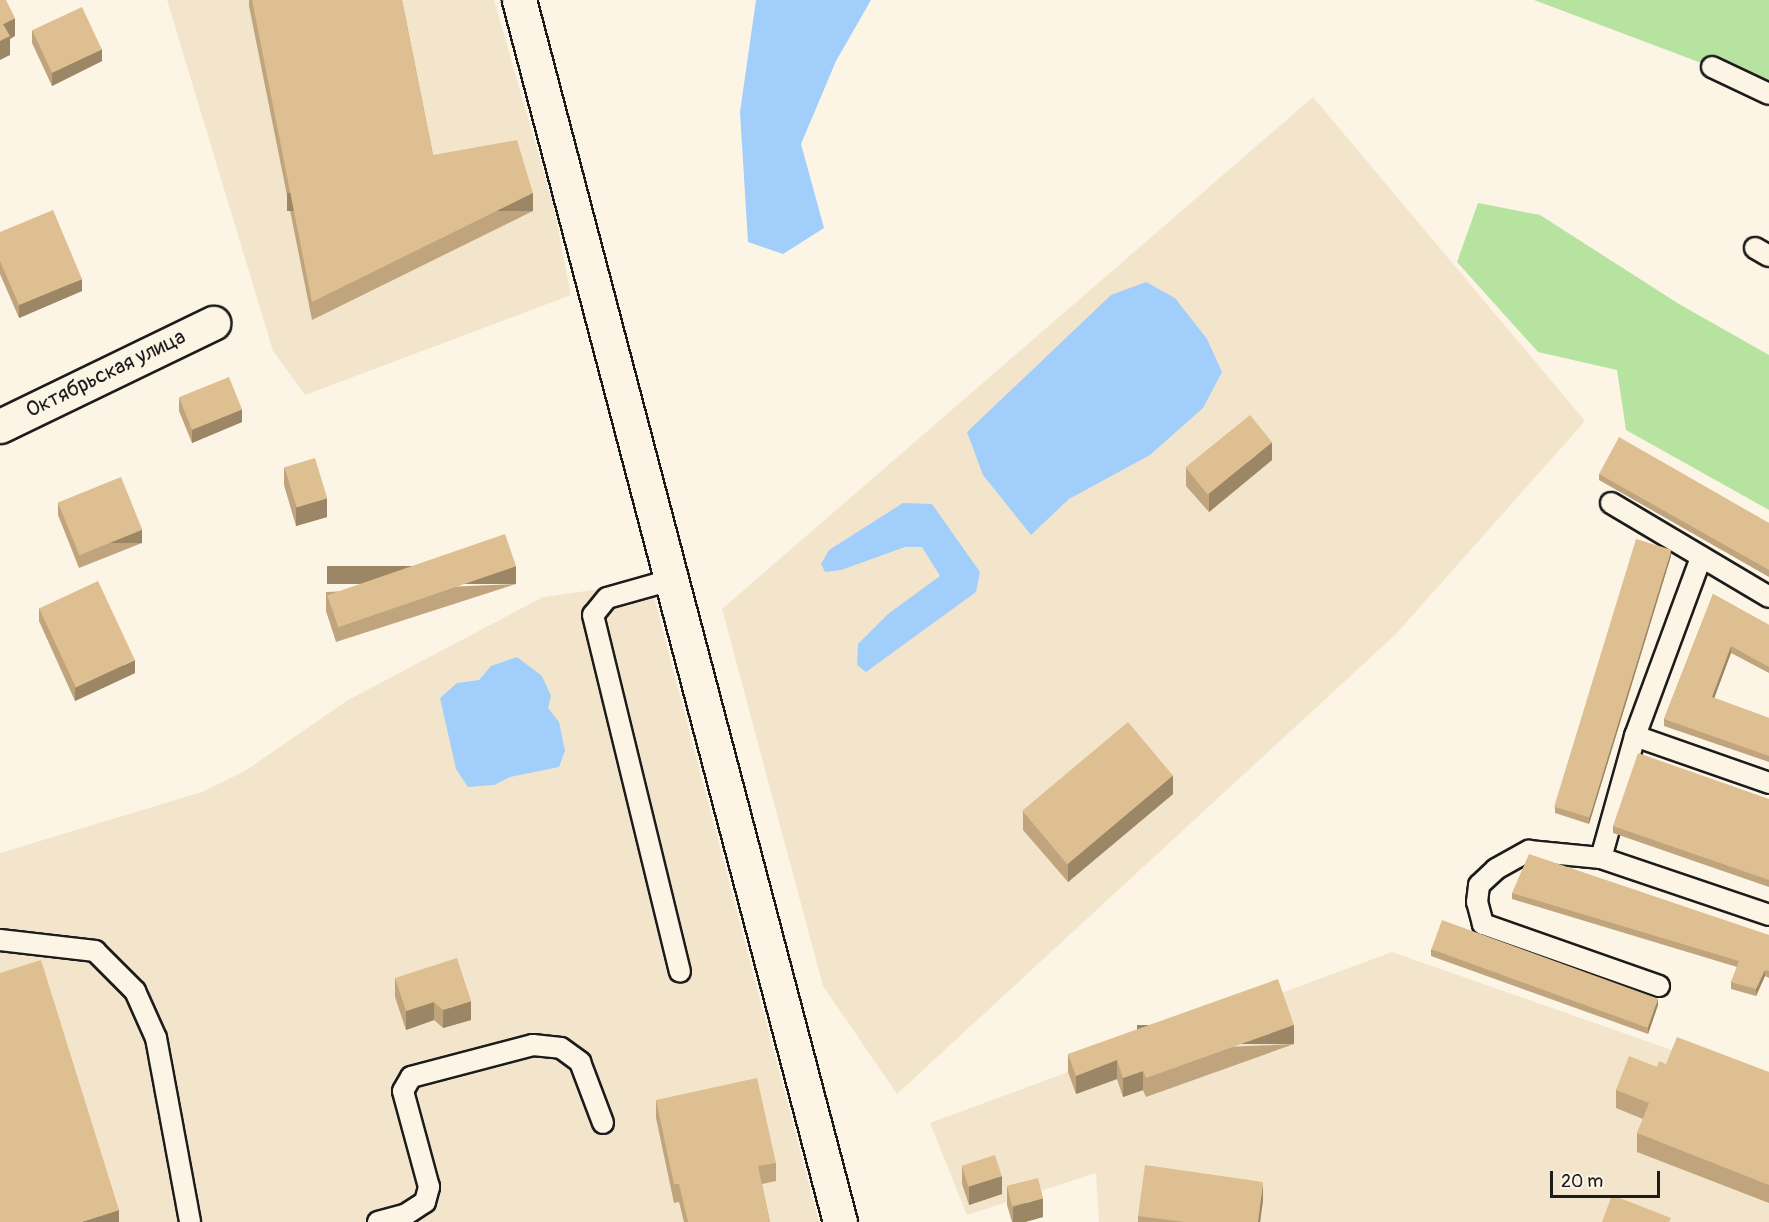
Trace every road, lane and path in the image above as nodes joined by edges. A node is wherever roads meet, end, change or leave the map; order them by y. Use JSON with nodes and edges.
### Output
{"nodes":[{"id":1,"x":519,"y":0,"type":"edge"},
{"id":2,"x":1712,"y":67,"type":"dead end"},
{"id":3,"x":1769,"y":94,"type":"edge"},
{"id":4,"x":213,"y":323,"type":"dead end"},
{"id":5,"x":0,"y":426,"type":"edge"},
{"id":6,"x":1611,"y":503,"type":"dead end"},
{"id":7,"x":1701,"y":558,"type":"junction"},
{"id":8,"x":671,"y":580,"type":"junction"},
{"id":9,"x":1769,"y":597,"type":"edge"},
{"id":10,"x":1635,"y":736,"type":"junction"},
{"id":11,"x":1769,"y":783,"type":"edge"},
{"id":12,"x":1601,"y":858,"type":"junction"},
{"id":13,"x":1769,"y":915,"type":"edge"},
{"id":14,"x":0,"y":940,"type":"edge"},
{"id":15,"x":680,"y":972,"type":"dead end"},
{"id":16,"x":1659,"y":987,"type":"dead end"},
{"id":17,"x":603,"y":1123,"type":"dead end"},
{"id":18,"x":190,"y":1222,"type":"edge"},
{"id":19,"x":378,"y":1222,"type":"edge"},
{"id":20,"x":840,"y":1222,"type":"edge"}],
"edges":[{"from":1,"to":8,"type":"street"},
{"from":2,"to":3,"type":"lane"},
{"from":4,"to":5,"type":"street","name":"Октябрьская улица"},
{"from":6,"to":7,"type":"lane"},
{"from":7,"to":9,"type":"lane"},
{"from":7,"to":10,"type":"lane"},
{"from":8,"to":15,"type":"lane"},
{"from":8,"to":20,"type":"street"},
{"from":10,"to":11,"type":"lane"},
{"from":10,"to":12,"type":"lane"},
{"from":12,"to":13,"type":"lane"},
{"from":12,"to":16,"type":"lane"},
{"from":14,"to":18,"type":"lane"},
{"from":17,"to":19,"type":"lane"}]}
